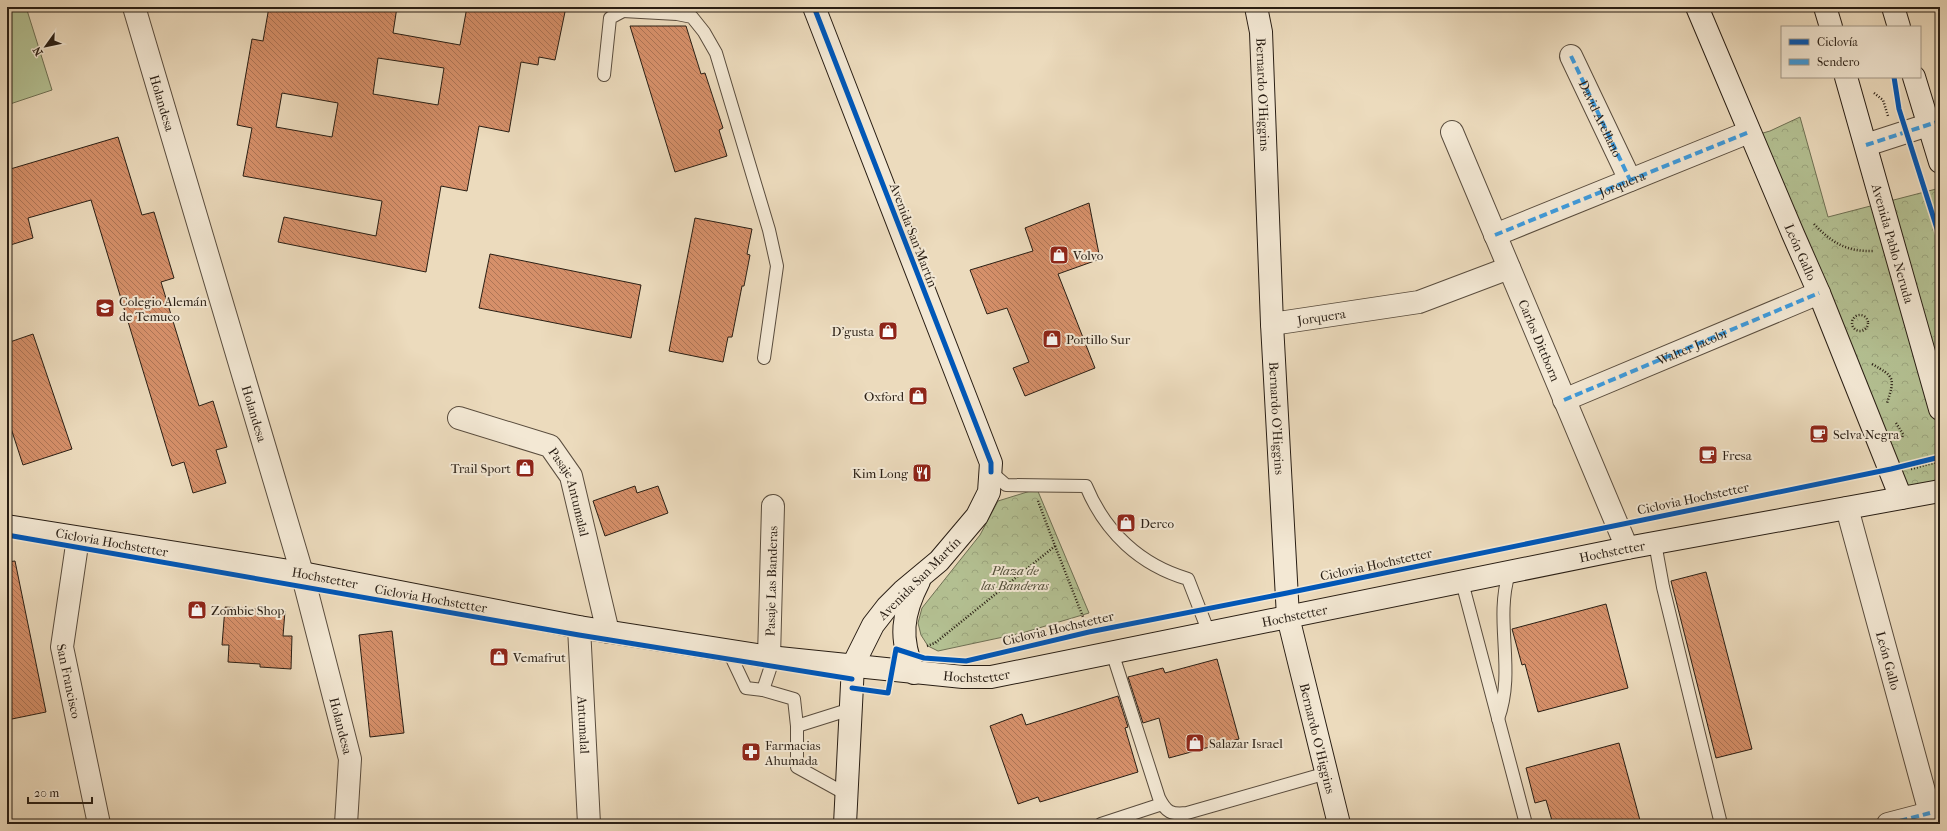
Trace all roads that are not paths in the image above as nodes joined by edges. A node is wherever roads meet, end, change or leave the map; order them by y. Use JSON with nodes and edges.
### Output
{"nodes":[{"id":1,"x":134,"y":7,"type":"edge"},
{"id":2,"x":814,"y":7,"type":"edge"},
{"id":3,"x":1256,"y":7,"type":"edge"},
{"id":4,"x":1697,"y":7,"type":"edge"},
{"id":5,"x":1825,"y":7,"type":"edge"},
{"id":6,"x":1893,"y":7,"type":"edge"},
{"id":7,"x":623,"y":9,"type":"edge"},
{"id":8,"x":1831,"y":26,"type":"edge"},
{"id":9,"x":1899,"y":26,"type":"edge"},
{"id":10,"x":1571,"y":56,"type":"dead end"},
{"id":11,"x":604,"y":75,"type":"dead end"},
{"id":12,"x":1846,"y":78,"type":"edge"},
{"id":13,"x":1914,"y":78,"type":"edge"},
{"id":14,"x":1934,"y":122,"type":"edge"},
{"id":15,"x":1452,"y":132,"type":"dead end"},
{"id":16,"x":1749,"y":132,"type":"junction"},
{"id":17,"x":1866,"y":145,"type":"junction"},
{"id":18,"x":1940,"y":162,"type":"edge"},
{"id":19,"x":1630,"y":180,"type":"junction"},
{"id":20,"x":1495,"y":235,"type":"junction"},
{"id":21,"x":1509,"y":268,"type":"junction"},
{"id":22,"x":1819,"y":293,"type":"junction"},
{"id":23,"x":1272,"y":324,"type":"junction"},
{"id":24,"x":764,"y":358,"type":"dead end"},
{"id":25,"x":1564,"y":400,"type":"junction"},
{"id":26,"x":1940,"y":410,"type":"edge"},
{"id":27,"x":459,"y":418,"type":"dead end"},
{"id":28,"x":991,"y":472,"type":"junction"},
{"id":29,"x":1940,"y":491,"type":"edge"},
{"id":30,"x":1901,"y":498,"type":"junction"},
{"id":31,"x":773,"y":506,"type":"dead end"},
{"id":32,"x":1846,"y":508,"type":"junction"},
{"id":33,"x":7,"y":526,"type":"edge"},
{"id":34,"x":78,"y":538,"type":"junction"},
{"id":35,"x":1655,"y":543,"type":"junction"},
{"id":36,"x":1626,"y":548,"type":"junction"},
{"id":37,"x":302,"y":573,"type":"junction"},
{"id":38,"x":1509,"y":573,"type":"junction"},
{"id":39,"x":921,"y":576,"type":"junction"},
{"id":40,"x":1462,"y":582,"type":"junction"},
{"id":41,"x":1288,"y":617,"type":"junction"},
{"id":42,"x":579,"y":627,"type":"junction"},
{"id":43,"x":608,"y":632,"type":"junction"},
{"id":44,"x":1209,"y":633,"type":"junction"},
{"id":45,"x":728,"y":650,"type":"junction"},
{"id":46,"x":1112,"y":652,"type":"junction"},
{"id":47,"x":772,"y":657,"type":"junction"},
{"id":48,"x":853,"y":665,"type":"junction"},
{"id":49,"x":914,"y":673,"type":"junction"},
{"id":50,"x":763,"y":690,"type":"junction"},
{"id":51,"x":851,"y":708,"type":"junction"},
{"id":52,"x":1498,"y":719,"type":"junction"},
{"id":53,"x":797,"y":726,"type":"junction"},
{"id":54,"x":1327,"y":774,"type":"junction"},
{"id":55,"x":846,"y":794,"type":"junction"},
{"id":56,"x":1162,"y":804,"type":"junction"},
{"id":57,"x":1931,"y":818,"type":"edge"},
{"id":58,"x":98,"y":824,"type":"edge"},
{"id":59,"x":346,"y":824,"type":"edge"},
{"id":60,"x":589,"y":824,"type":"edge"},
{"id":61,"x":845,"y":824,"type":"edge"},
{"id":62,"x":1101,"y":824,"type":"edge"},
{"id":63,"x":1339,"y":824,"type":"edge"},
{"id":64,"x":1526,"y":824,"type":"edge"},
{"id":65,"x":1721,"y":824,"type":"edge"},
{"id":66,"x":1888,"y":824,"type":"edge"}],
"edges":[{"from":1,"to":37,"type":"street","name":"Holandesa"},
{"from":2,"to":28,"type":"street","name":"Avenida San Martín"},
{"from":3,"to":23,"type":"street","name":"Bernardo O'Higgins"},
{"from":4,"to":16,"type":"street","name":"León Gallo"},
{"from":5,"to":8,"type":"street"},
{"from":6,"to":9,"type":"street"},
{"from":7,"to":11,"type":"lane"},
{"from":7,"to":24,"type":"lane"},
{"from":10,"to":19,"type":"street","name":"David Arellano"},
{"from":12,"to":17,"type":"street","name":"Avenida Pablo Neruda"},
{"from":13,"to":14,"type":"street"},
{"from":14,"to":17,"type":"street"},
{"from":14,"to":18,"type":"street"},
{"from":15,"to":20,"type":"street","name":"Carlos Dittborn"},
{"from":16,"to":19,"type":"street","name":"Jorquera"},
{"from":16,"to":22,"type":"street","name":"León Gallo"},
{"from":17,"to":26,"type":"street","name":"Avenida Pablo Neruda"},
{"from":19,"to":20,"type":"street","name":"Jorquera"},
{"from":20,"to":21,"type":"street","name":"Carlos Dittborn"},
{"from":21,"to":23,"type":"street","name":"Jorquera"},
{"from":21,"to":25,"type":"street","name":"Carlos Dittborn"},
{"from":22,"to":25,"type":"street","name":"Walter Jacobi"},
{"from":22,"to":30,"type":"street","name":"León Gallo"},
{"from":23,"to":41,"type":"street","name":"Bernardo O'Higgins"},
{"from":25,"to":36,"type":"street","name":"Carlos Dittborn"},
{"from":27,"to":43,"type":"street","name":"Pasaje Antumalal"},
{"from":28,"to":39,"type":"street","name":"Avenida San Martín"},
{"from":28,"to":44,"type":"lane"},
{"from":29,"to":30,"type":"street","name":"Hochstetter"},
{"from":30,"to":32,"type":"street","name":"Hochstetter"},
{"from":31,"to":47,"type":"street","name":"Pasaje Las Banderas"},
{"from":32,"to":35,"type":"street","name":"Hochstetter"},
{"from":32,"to":57,"type":"street","name":"León Gallo"},
{"from":33,"to":34,"type":"street","name":"Hochstetter"},
{"from":34,"to":37,"type":"street","name":"Hochstetter"},
{"from":34,"to":58,"type":"street","name":"San Francisco"},
{"from":35,"to":36,"type":"street","name":"Hochstetter"},
{"from":35,"to":65,"type":"lane"},
{"from":36,"to":38,"type":"street","name":"Hochstetter"},
{"from":37,"to":42,"type":"street","name":"Hochstetter"},
{"from":37,"to":59,"type":"street","name":"Holandesa"},
{"from":38,"to":40,"type":"street","name":"Hochstetter"},
{"from":38,"to":52,"type":"lane"},
{"from":39,"to":48,"type":"street","name":"Avenida San Martín"},
{"from":39,"to":49,"type":"street"},
{"from":40,"to":41,"type":"street","name":"Hochstetter"},
{"from":40,"to":52,"type":"lane"},
{"from":41,"to":44,"type":"street","name":"Hochstetter"},
{"from":41,"to":54,"type":"street","name":"Bernardo O'Higgins"},
{"from":42,"to":43,"type":"street","name":"Hochstetter"},
{"from":42,"to":60,"type":"street","name":"Antumalal"},
{"from":43,"to":45,"type":"street","name":"Hochstetter"},
{"from":44,"to":46,"type":"street","name":"Hochstetter"},
{"from":45,"to":47,"type":"street","name":"Hochstetter"},
{"from":45,"to":50,"type":"lane"},
{"from":46,"to":49,"type":"street","name":"Hochstetter"},
{"from":46,"to":56,"type":"lane"},
{"from":47,"to":48,"type":"street","name":"Hochstetter"},
{"from":47,"to":50,"type":"lane"},
{"from":48,"to":49,"type":"street","name":"Hochstetter"},
{"from":48,"to":51,"type":"street","name":"Avenida San Martín"},
{"from":50,"to":53,"type":"lane"},
{"from":51,"to":53,"type":"lane"},
{"from":51,"to":55,"type":"street","name":"Avenida San Martín"},
{"from":52,"to":64,"type":"lane"},
{"from":53,"to":55,"type":"lane"},
{"from":54,"to":56,"type":"lane"},
{"from":54,"to":63,"type":"street","name":"Bernardo O'Higgins"},
{"from":55,"to":61,"type":"street","name":"Avenida San Martín"},
{"from":56,"to":62,"type":"lane"},
{"from":57,"to":66,"type":"street","name":"León Gallo"}]}
